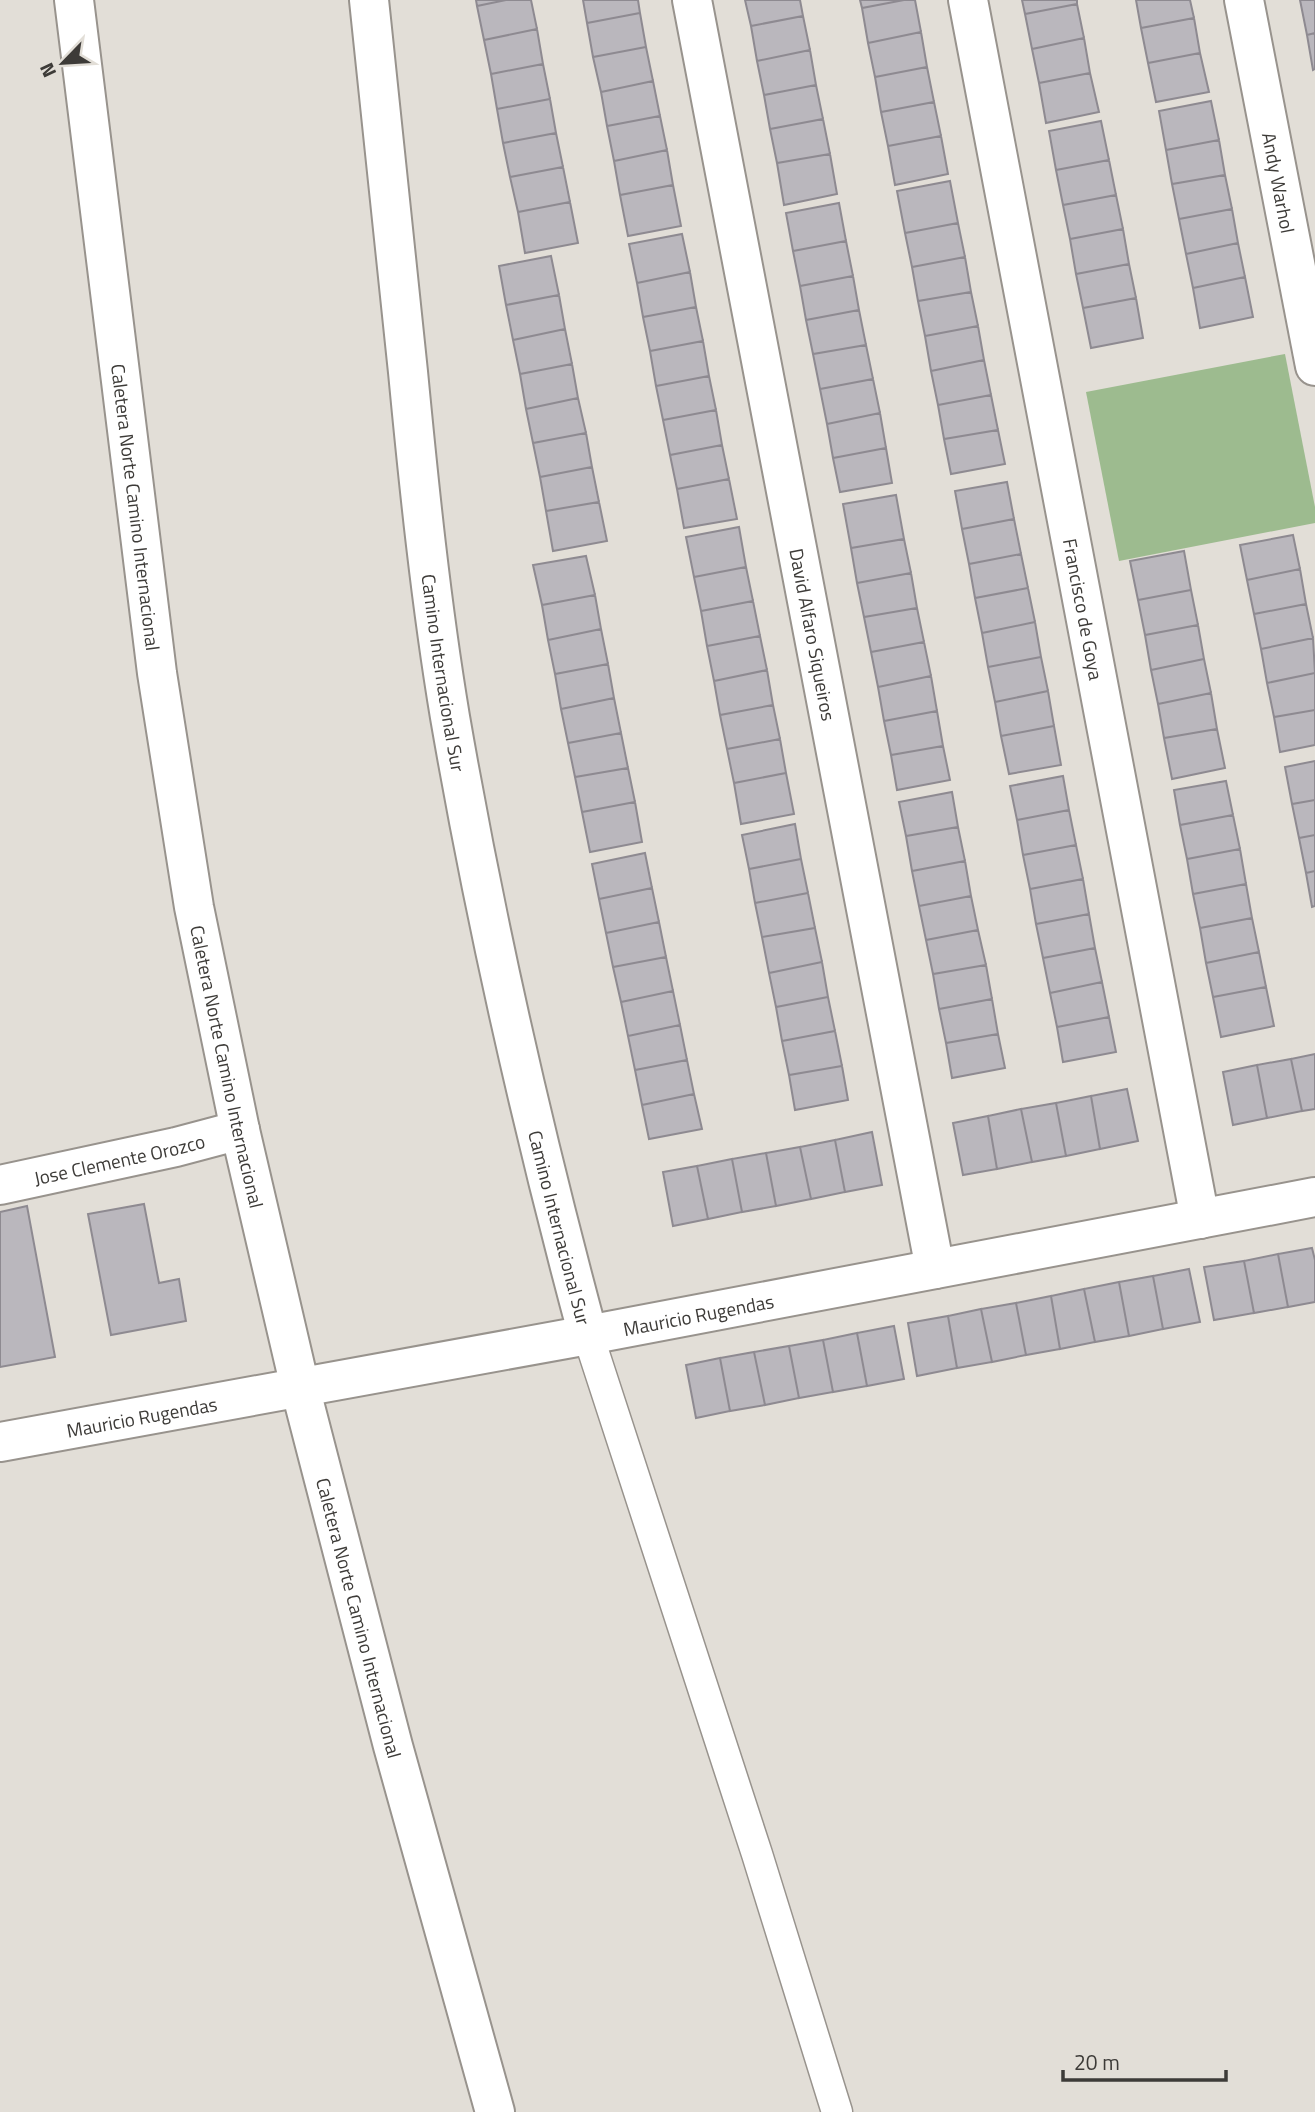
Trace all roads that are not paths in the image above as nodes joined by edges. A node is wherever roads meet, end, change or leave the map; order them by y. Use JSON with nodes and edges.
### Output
{"nodes":[{"id":1,"x":74,"y":0,"type":"edge"},
{"id":2,"x":369,"y":0,"type":"edge"},
{"id":3,"x":692,"y":0,"type":"edge"},
{"id":4,"x":968,"y":0,"type":"edge"},
{"id":5,"x":1244,"y":0,"type":"edge"},
{"id":6,"x":1315,"y":366,"type":"edge"},
{"id":7,"x":240,"y":1130,"type":"junction"},
{"id":8,"x":0,"y":1185,"type":"edge"},
{"id":9,"x":1315,"y":1197,"type":"edge"},
{"id":10,"x":1200,"y":1219,"type":"junction"},
{"id":11,"x":935,"y":1269,"type":"junction"},
{"id":12,"x":588,"y":1335,"type":"junction"},
{"id":13,"x":300,"y":1387,"type":"junction"},
{"id":14,"x":0,"y":1442,"type":"edge"},
{"id":15,"x":495,"y":2112,"type":"edge"},
{"id":16,"x":837,"y":2112,"type":"edge"}],
"edges":[{"from":1,"to":7,"type":"street","name":"Caletera Norte Camino Internacional"},
{"from":2,"to":12,"type":"street","name":"Camino Internacional Sur"},
{"from":3,"to":11,"type":"street","name":"David Alfaro Siqueiros"},
{"from":4,"to":10,"type":"street","name":"Francisco de Goya"},
{"from":5,"to":6,"type":"street","name":"Andy Warhol"},
{"from":7,"to":8,"type":"street","name":"Jose Clemente Orozco"},
{"from":7,"to":13,"type":"street","name":"Caletera Norte Camino Internacional"},
{"from":9,"to":10,"type":"street","name":"Mauricio Rugendas"},
{"from":10,"to":11,"type":"street","name":"Mauricio Rugendas"},
{"from":11,"to":12,"type":"street","name":"Mauricio Rugendas"},
{"from":12,"to":13,"type":"street","name":"Mauricio Rugendas"},
{"from":12,"to":16,"type":"lane"},
{"from":13,"to":14,"type":"street","name":"Mauricio Rugendas"},
{"from":13,"to":15,"type":"street","name":"Caletera Norte Camino Internacional"}]}
